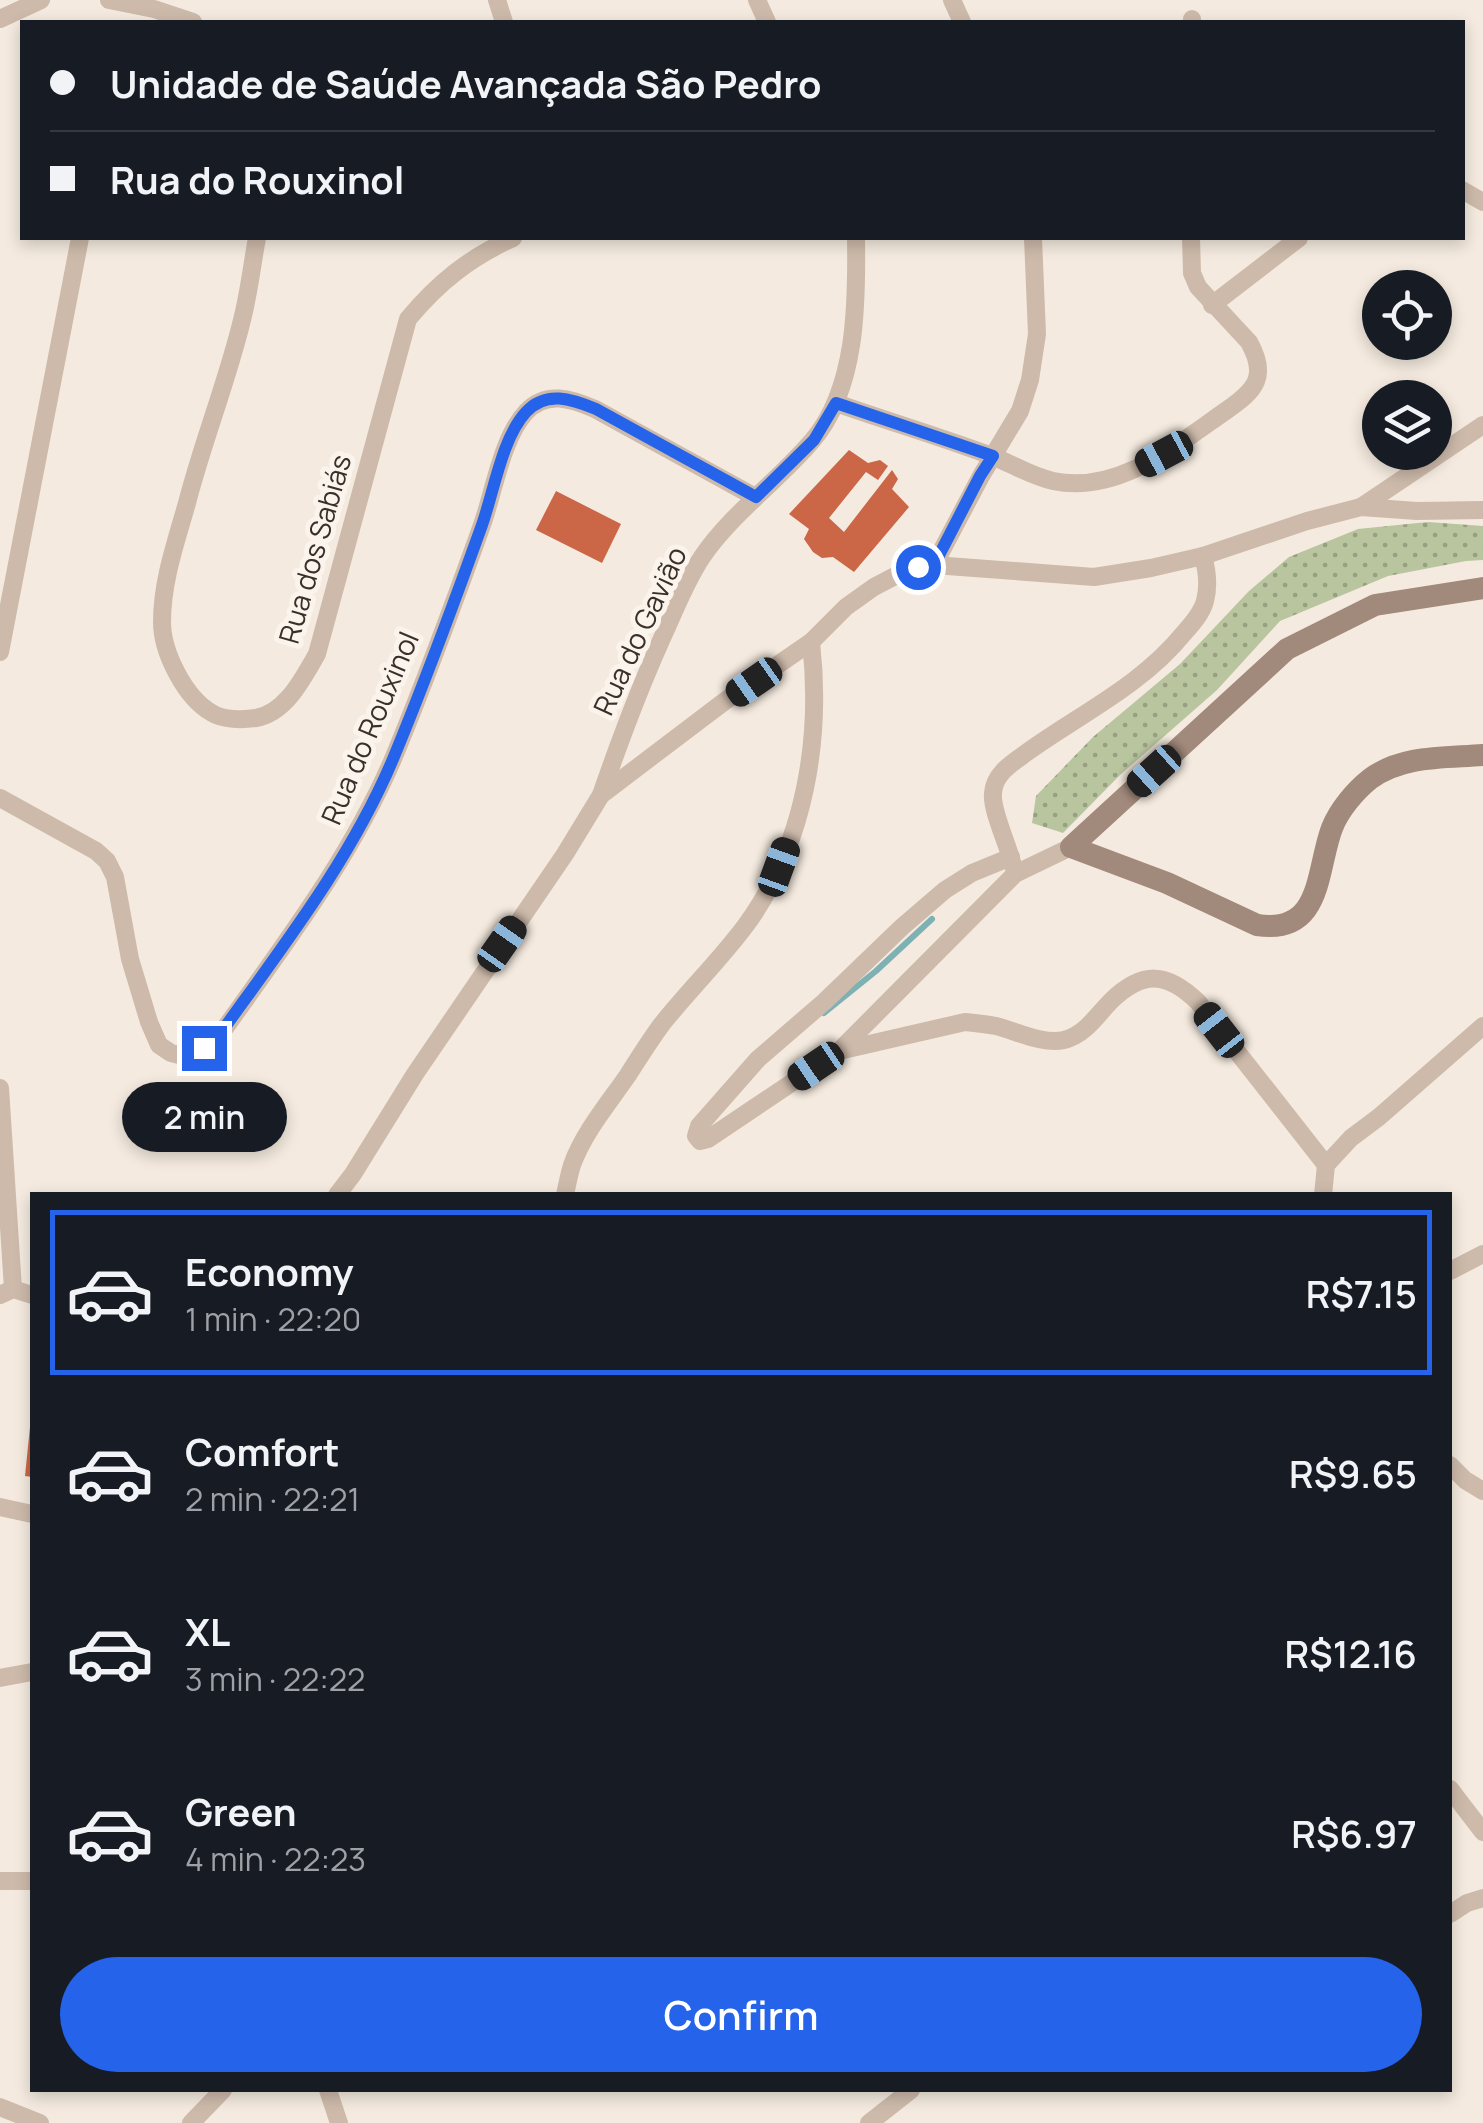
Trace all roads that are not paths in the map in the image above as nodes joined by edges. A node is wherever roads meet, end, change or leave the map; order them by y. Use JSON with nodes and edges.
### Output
{"nodes":[{"id":1,"x":41,"y":0,"type":"edge"},
{"id":2,"x":109,"y":0,"type":"edge"},
{"id":3,"x":0,"y":18,"type":"edge"},
{"id":4,"x":187,"y":20,"type":"edge"},
{"id":5,"x":80,"y":240,"type":"edge"},
{"id":6,"x":258,"y":240,"type":"edge"},
{"id":7,"x":508,"y":240,"type":"edge"},
{"id":8,"x":856,"y":240,"type":"edge"},
{"id":9,"x":1033,"y":240,"type":"edge"},
{"id":10,"x":1191,"y":240,"type":"edge"},
{"id":11,"x":1296,"y":240,"type":"edge"},
{"id":12,"x":1212,"y":305,"type":"junction"},
{"id":13,"x":836,"y":403,"type":"junction"},
{"id":14,"x":1483,"y":425,"type":"edge"},
{"id":15,"x":993,"y":456,"type":"junction"},
{"id":16,"x":756,"y":497,"type":"junction"},
{"id":17,"x":1362,"y":506,"type":"junction"},
{"id":18,"x":1483,"y":510,"type":"edge"},
{"id":19,"x":1203,"y":556,"type":"junction"},
{"id":20,"x":934,"y":565,"type":"junction"},
{"id":21,"x":1483,"y":588,"type":"edge"},
{"id":22,"x":811,"y":642,"type":"junction"},
{"id":23,"x":0,"y":652,"type":"edge"},
{"id":24,"x":1483,"y":755,"type":"edge"},
{"id":25,"x":601,"y":796,"type":"junction"},
{"id":26,"x":0,"y":798,"type":"edge"},
{"id":27,"x":1071,"y":847,"type":"junction"},
{"id":28,"x":1013,"y":866,"type":"junction"},
{"id":29,"x":1483,"y":1026,"type":"edge"},
{"id":30,"x":839,"y":1051,"type":"junction"},
{"id":31,"x":0,"y":1088,"type":"edge"},
{"id":32,"x":1326,"y":1165,"type":"junction"},
{"id":33,"x":352,"y":1174,"type":"junction"},
{"id":34,"x":339,"y":1192,"type":"edge"},
{"id":35,"x":357,"y":1192,"type":"edge"},
{"id":36,"x":566,"y":1192,"type":"edge"},
{"id":37,"x":1323,"y":1192,"type":"edge"},
{"id":38,"x":1483,"y":1254,"type":"edge"},
{"id":39,"x":1452,"y":1269,"type":"edge"},
{"id":40,"x":7,"y":1292,"type":"edge"},
{"id":41,"x":1452,"y":1467,"type":"edge"},
{"id":42,"x":1483,"y":1491,"type":"edge"},
{"id":43,"x":0,"y":1506,"type":"edge"},
{"id":44,"x":30,"y":1514,"type":"edge"},
{"id":45,"x":30,"y":1672,"type":"edge"},
{"id":46,"x":0,"y":1678,"type":"edge"},
{"id":47,"x":1452,"y":1792,"type":"edge"},
{"id":48,"x":1483,"y":1832,"type":"edge"},
{"id":49,"x":0,"y":1881,"type":"edge"},
{"id":50,"x":30,"y":1882,"type":"edge"},
{"id":51,"x":221,"y":2092,"type":"edge"},
{"id":52,"x":329,"y":2092,"type":"edge"},
{"id":53,"x":908,"y":2092,"type":"edge"},
{"id":54,"x":0,"y":2107,"type":"edge"},
{"id":55,"x":40,"y":2123,"type":"edge"},
{"id":56,"x":191,"y":2123,"type":"edge"},
{"id":57,"x":339,"y":2123,"type":"edge"},
{"id":58,"x":869,"y":2123,"type":"edge"}],
"edges":[{"from":1,"to":3,"type":"street"},
{"from":2,"to":4,"type":"street"},
{"from":5,"to":23,"type":"street"},
{"from":6,"to":7,"type":"street","name":"Rua dos Sabiás"},
{"from":8,"to":13,"type":"street","name":"Rua do Gavião"},
{"from":9,"to":15,"type":"street"},
{"from":10,"to":12,"type":"street"},
{"from":11,"to":12,"type":"street"},
{"from":12,"to":15,"type":"street"},
{"from":13,"to":15,"type":"street"},
{"from":13,"to":16,"type":"street","name":"Rua do Gavião"},
{"from":14,"to":17,"type":"street"},
{"from":15,"to":20,"type":"street"},
{"from":16,"to":25,"type":"street","name":"Rua do Gavião"},
{"from":16,"to":26,"type":"street","name":"Rua do Rouxinol"},
{"from":17,"to":18,"type":"street"},
{"from":17,"to":19,"type":"street"},
{"from":19,"to":20,"type":"street"},
{"from":19,"to":28,"type":"street"},
{"from":20,"to":22,"type":"street"},
{"from":21,"to":27,"type":"street"},
{"from":22,"to":25,"type":"street"},
{"from":22,"to":36,"type":"street"},
{"from":24,"to":27,"type":"street"},
{"from":25,"to":33,"type":"street"},
{"from":27,"to":28,"type":"street"},
{"from":28,"to":30,"type":"street"},
{"from":28,"to":30,"type":"street"},
{"from":29,"to":32,"type":"street"},
{"from":30,"to":32,"type":"street"},
{"from":31,"to":40,"type":"street"},
{"from":32,"to":37,"type":"street"},
{"from":33,"to":34,"type":"street"},
{"from":33,"to":35,"type":"street"},
{"from":38,"to":39,"type":"street"},
{"from":41,"to":42,"type":"street"},
{"from":43,"to":44,"type":"street"},
{"from":45,"to":46,"type":"street"},
{"from":47,"to":48,"type":"street"},
{"from":49,"to":50,"type":"street"},
{"from":51,"to":56,"type":"street"},
{"from":52,"to":57,"type":"street"},
{"from":53,"to":58,"type":"street"},
{"from":54,"to":55,"type":"street"}]}
